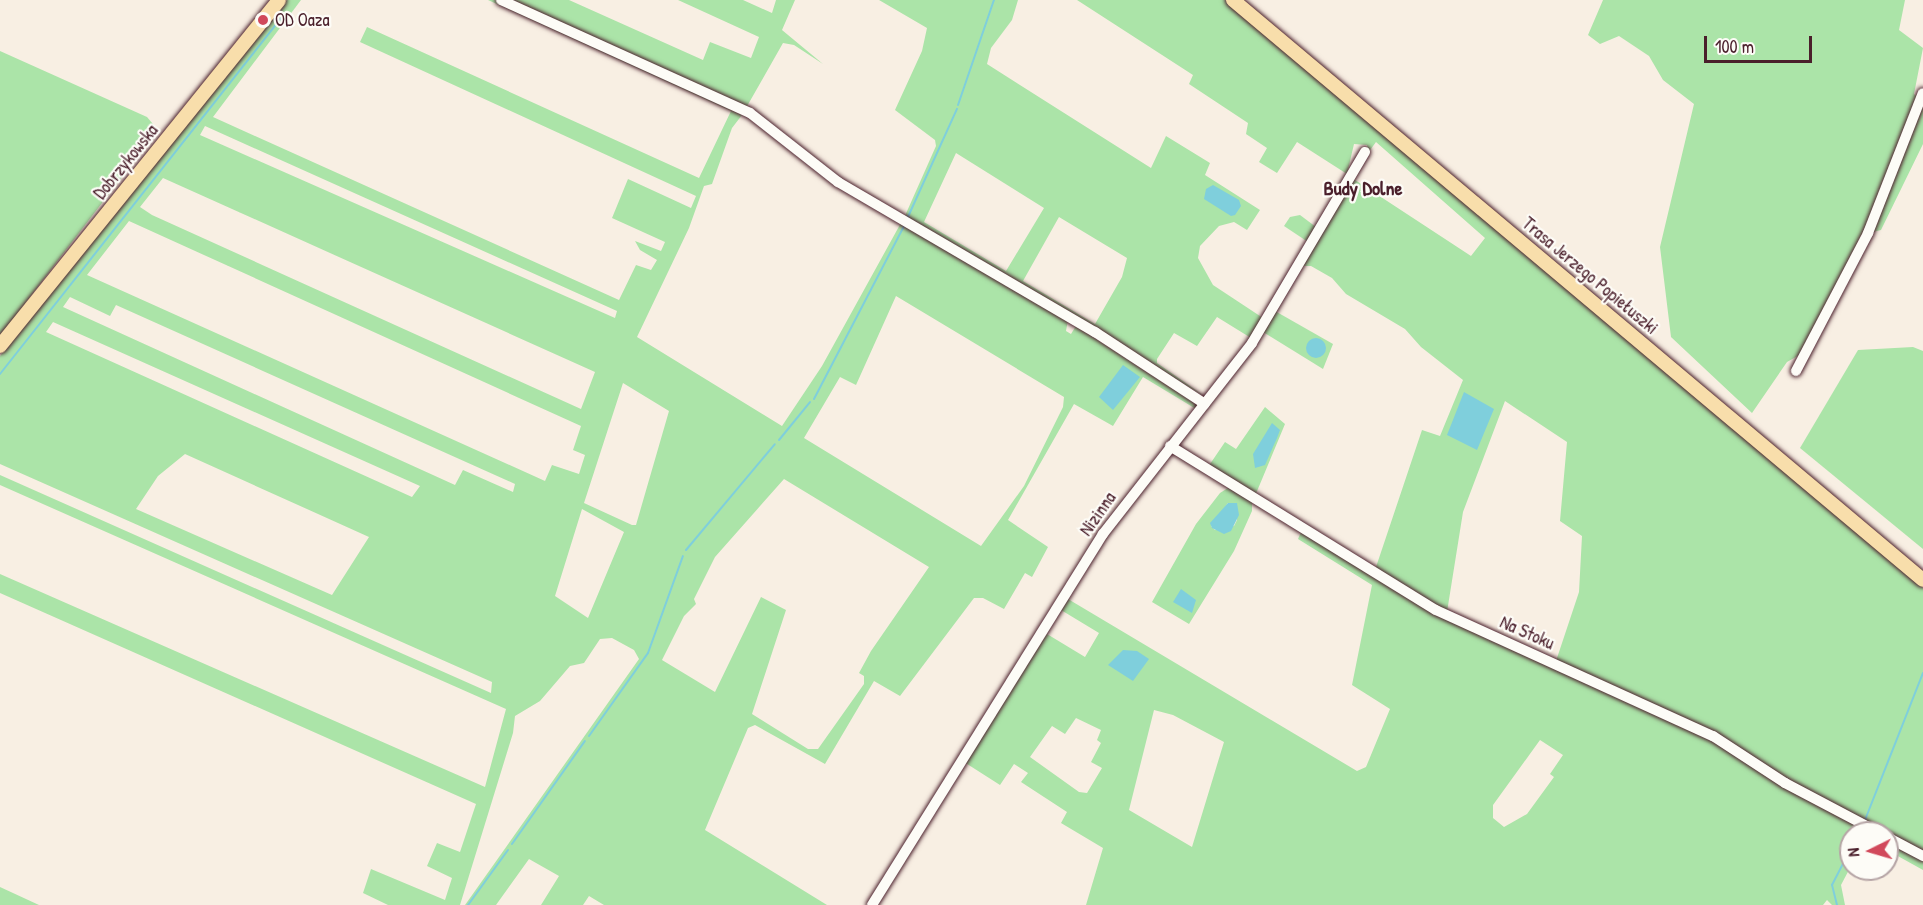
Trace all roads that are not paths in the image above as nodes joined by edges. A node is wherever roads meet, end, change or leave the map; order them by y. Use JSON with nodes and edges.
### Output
{"nodes":[{"id":1,"x":279,"y":0,"type":"edge"},
{"id":2,"x":501,"y":0,"type":"edge"},
{"id":3,"x":1233,"y":0,"type":"edge"},
{"id":4,"x":1923,"y":93,"type":"edge"},
{"id":5,"x":1365,"y":152,"type":"dead end"},
{"id":6,"x":0,"y":346,"type":"edge"},
{"id":7,"x":1796,"y":371,"type":"dead end"},
{"id":8,"x":1205,"y":404,"type":"junction"},
{"id":9,"x":1170,"y":446,"type":"junction"},
{"id":10,"x":1923,"y":580,"type":"edge"},
{"id":11,"x":1857,"y":821,"type":"edge"},
{"id":12,"x":1899,"y":843,"type":"edge"},
{"id":13,"x":1923,"y":856,"type":"edge"},
{"id":14,"x":872,"y":905,"type":"edge"}],
"edges":[{"from":1,"to":6,"type":"main road","name":"Dobrzykowska"},
{"from":2,"to":8,"type":"street"},
{"from":3,"to":10,"type":"main road","name":"Trasa Jerzego Popiełuszki"},
{"from":4,"to":7,"type":"street"},
{"from":5,"to":8,"type":"street","name":"Nizinna"},
{"from":8,"to":9,"type":"street","name":"Nizinna"},
{"from":9,"to":11,"type":"street","name":"Na Stoku"},
{"from":9,"to":14,"type":"street","name":"Nizinna"},
{"from":12,"to":13,"type":"street"}]}
